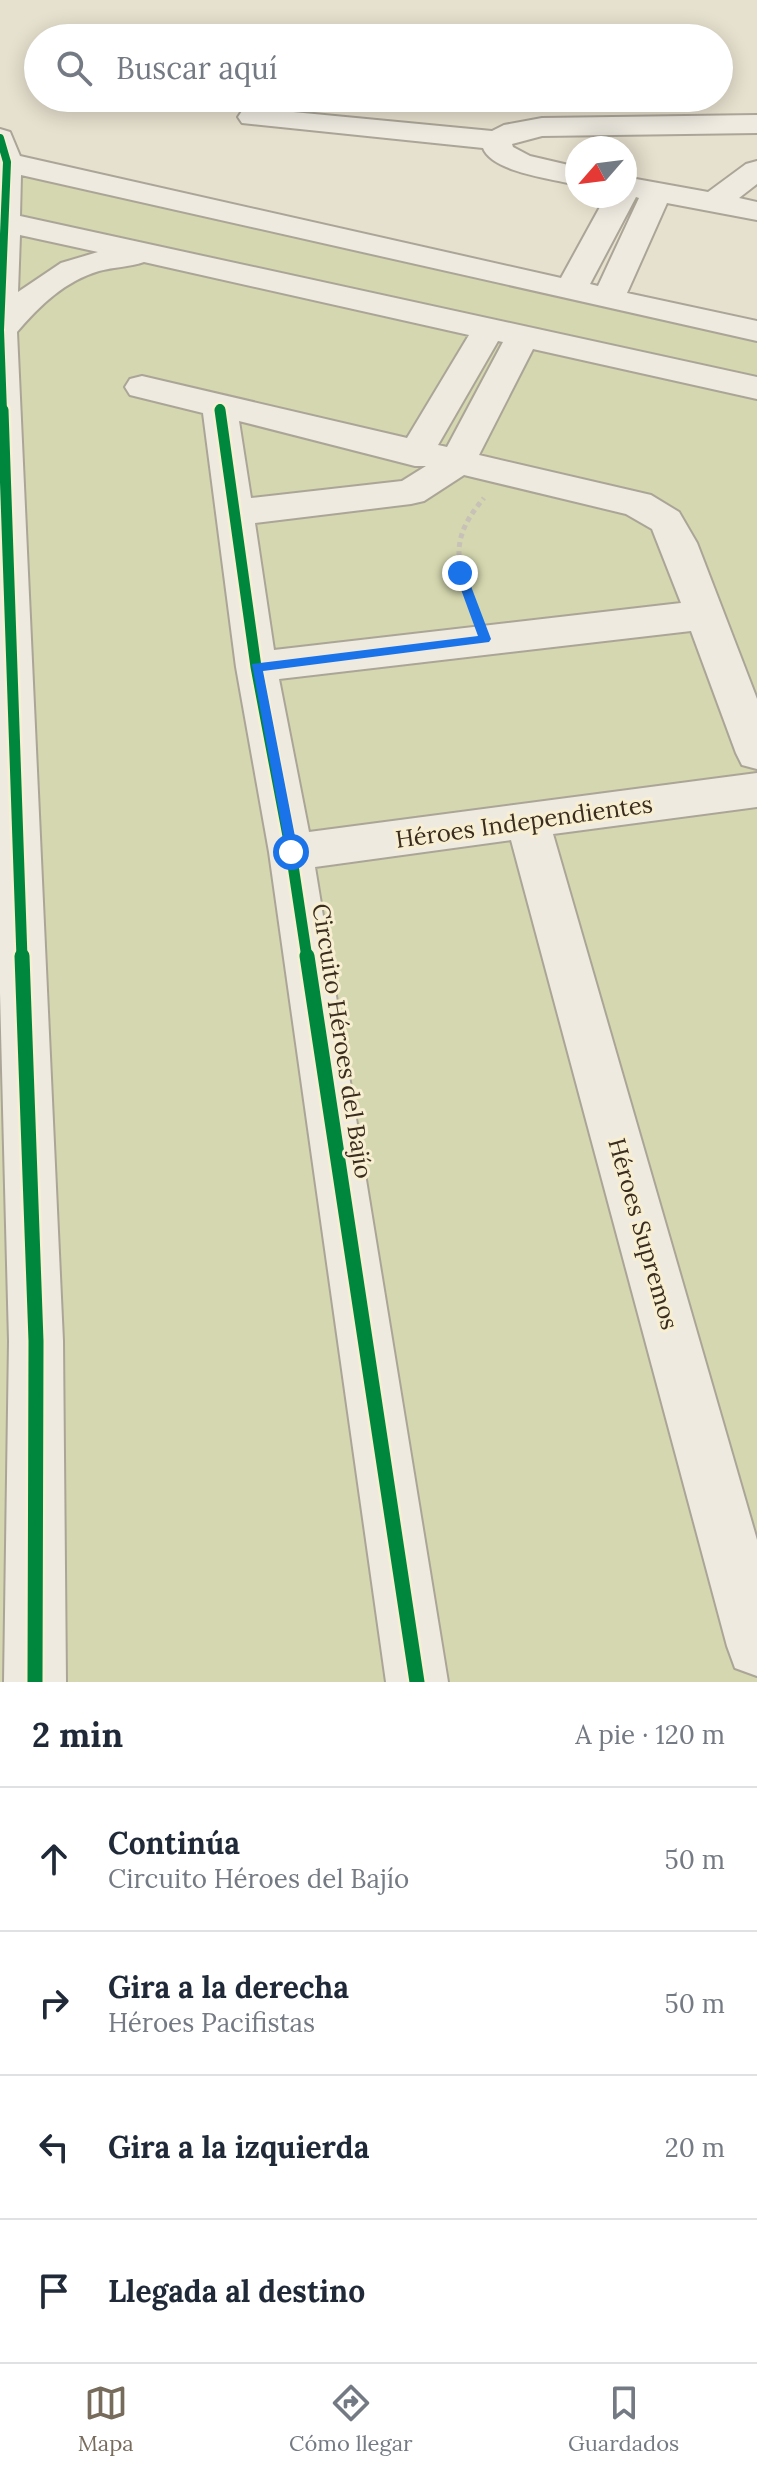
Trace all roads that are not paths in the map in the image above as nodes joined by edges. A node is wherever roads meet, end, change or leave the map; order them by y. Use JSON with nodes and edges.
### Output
{"nodes":[{"id":1,"x":252,"y":117,"type":"dead end"},
{"id":2,"x":757,"y":124,"type":"edge"},
{"id":3,"x":496,"y":140,"type":"junction"},
{"id":4,"x":4,"y":150,"type":"edge"},
{"id":5,"x":757,"y":170,"type":"edge"},
{"id":6,"x":565,"y":173,"type":"edge"},
{"id":7,"x":81,"y":182,"type":"junction"},
{"id":8,"x":637,"y":190,"type":"edge"},
{"id":9,"x":657,"y":192,"type":"junction"},
{"id":10,"x":713,"y":203,"type":"junction"},
{"id":11,"x":614,"y":208,"type":"edge"},
{"id":12,"x":757,"y":211,"type":"edge"},
{"id":13,"x":5,"y":212,"type":"junction"},
{"id":14,"x":151,"y":254,"type":"junction"},
{"id":15,"x":570,"y":291,"type":"junction"},
{"id":16,"x":608,"y":300,"type":"junction"},
{"id":17,"x":0,"y":330,"type":"edge"},
{"id":18,"x":488,"y":330,"type":"junction"},
{"id":19,"x":757,"y":331,"type":"edge"},
{"id":20,"x":523,"y":337,"type":"junction"},
{"id":21,"x":142,"y":387,"type":"dead end"},
{"id":22,"x":757,"y":388,"type":"edge"},
{"id":23,"x":220,"y":408,"type":"junction"},
{"id":24,"x":415,"y":454,"type":"junction"},
{"id":25,"x":457,"y":463,"type":"junction"},
{"id":26,"x":235,"y":513,"type":"junction"},
{"id":27,"x":703,"y":615,"type":"junction"},
{"id":28,"x":256,"y":667,"type":"junction"},
{"id":29,"x":757,"y":753,"type":"edge"},
{"id":30,"x":757,"y":790,"type":"edge"},
{"id":31,"x":528,"y":822,"type":"junction"},
{"id":32,"x":291,"y":852,"type":"junction"},
{"id":33,"x":757,"y":1646,"type":"edge"},
{"id":34,"x":35,"y":1682,"type":"edge"},
{"id":35,"x":417,"y":1682,"type":"edge"}],
"edges":[{"from":1,"to":3,"type":"street"},
{"from":2,"to":3,"type":"street"},
{"from":3,"to":6,"type":"street"},
{"from":4,"to":7,"type":"street"},
{"from":4,"to":13,"type":"street"},
{"from":5,"to":10,"type":"street"},
{"from":7,"to":13,"type":"street"},
{"from":7,"to":15,"type":"street"},
{"from":8,"to":9,"type":"street"},
{"from":9,"to":10,"type":"street"},
{"from":9,"to":16,"type":"street"},
{"from":10,"to":12,"type":"street"},
{"from":11,"to":15,"type":"street"},
{"from":13,"to":14,"type":"street"},
{"from":13,"to":17,"type":"street"},
{"from":14,"to":17,"type":"street"},
{"from":14,"to":18,"type":"street"},
{"from":15,"to":16,"type":"street"},
{"from":16,"to":19,"type":"street"},
{"from":17,"to":34,"type":"street"},
{"from":18,"to":20,"type":"street"},
{"from":18,"to":24,"type":"street"},
{"from":20,"to":22,"type":"street"},
{"from":20,"to":25,"type":"street"},
{"from":21,"to":23,"type":"street"},
{"from":23,"to":24,"type":"street"},
{"from":23,"to":26,"type":"street","name":"Circuito Héroes del Bajío"},
{"from":24,"to":25,"type":"street"},
{"from":25,"to":26,"type":"street"},
{"from":25,"to":27,"type":"street"},
{"from":26,"to":28,"type":"street","name":"Circuito Héroes del Bajío"},
{"from":27,"to":28,"type":"street"},
{"from":27,"to":29,"type":"street"},
{"from":28,"to":32,"type":"street","name":"Circuito Héroes del Bajío"},
{"from":30,"to":31,"type":"street","name":"Héroes Independientes"},
{"from":31,"to":32,"type":"street","name":"Héroes Independientes"},
{"from":31,"to":33,"type":"street","name":"Héroes Supremos"},
{"from":32,"to":35,"type":"street","name":"Circuito Héroes del Bajío"}]}
